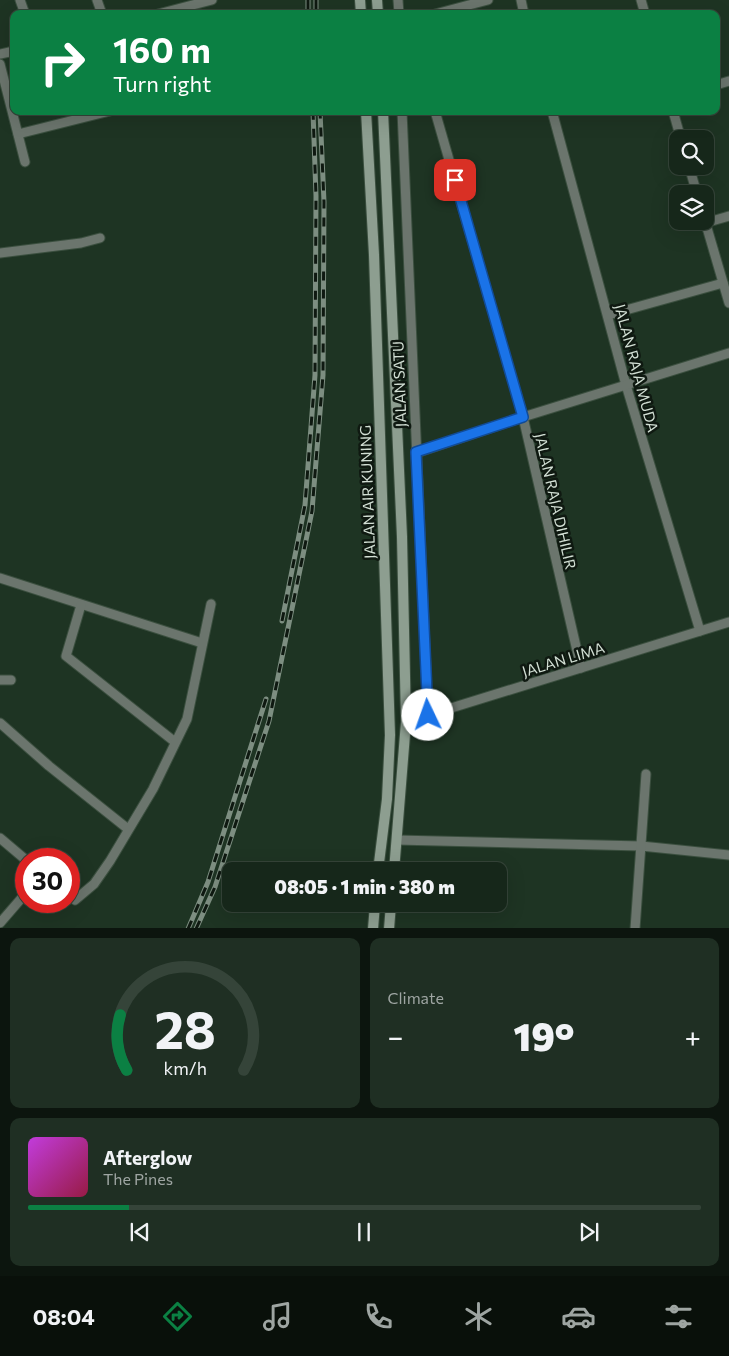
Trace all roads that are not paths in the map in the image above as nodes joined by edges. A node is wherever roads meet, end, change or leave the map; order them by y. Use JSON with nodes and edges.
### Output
{"nodes":[{"id":1,"x":212,"y":0,"type":"edge"},
{"id":2,"x":488,"y":0,"type":"edge"},
{"id":3,"x":178,"y":4,"type":"edge"},
{"id":4,"x":166,"y":10,"type":"edge"},
{"id":5,"x":450,"y":10,"type":"edge"},
{"id":6,"x":0,"y":64,"type":"edge"},
{"id":7,"x":10,"y":103,"type":"edge"},
{"id":8,"x":13,"y":115,"type":"edge"},
{"id":9,"x":94,"y":115,"type":"edge"},
{"id":10,"x":366,"y":115,"type":"edge"},
{"id":11,"x":384,"y":115,"type":"edge"},
{"id":12,"x":402,"y":115,"type":"edge"},
{"id":13,"x":436,"y":115,"type":"edge"},
{"id":14,"x":553,"y":115,"type":"edge"},
{"id":15,"x":674,"y":115,"type":"edge"},
{"id":16,"x":678,"y":130,"type":"edge"},
{"id":17,"x":18,"y":134,"type":"junction"},
{"id":18,"x":25,"y":162,"type":"dead end"},
{"id":19,"x":729,"y":216,"type":"edge"},
{"id":20,"x":714,"y":220,"type":"edge"},
{"id":21,"x":707,"y":230,"type":"edge"},
{"id":22,"x":100,"y":238,"type":"dead end"},
{"id":23,"x":0,"y":253,"type":"edge"},
{"id":24,"x":723,"y":282,"type":"junction"},
{"id":25,"x":729,"y":304,"type":"edge"},
{"id":26,"x":608,"y":315,"type":"junction"},
{"id":27,"x":729,"y":353,"type":"edge"},
{"id":28,"x":626,"y":385,"type":"junction"},
{"id":29,"x":523,"y":417,"type":"junction"},
{"id":30,"x":416,"y":452,"type":"junction"},
{"id":31,"x":0,"y":578,"type":"edge"},
{"id":32,"x":211,"y":604,"type":"dead end"},
{"id":33,"x":81,"y":605,"type":"junction"},
{"id":34,"x":729,"y":622,"type":"edge"},
{"id":35,"x":700,"y":631,"type":"junction"},
{"id":36,"x":202,"y":644,"type":"junction"},
{"id":37,"x":580,"y":668,"type":"junction"},
{"id":38,"x":0,"y":680,"type":"edge"},
{"id":39,"x":11,"y":680,"type":"dead end"},
{"id":40,"x":428,"y":715,"type":"junction"},
{"id":41,"x":406,"y":722,"type":"junction"},
{"id":42,"x":0,"y":723,"type":"edge"},
{"id":43,"x":175,"y":742,"type":"junction"},
{"id":44,"x":646,"y":774,"type":"dead end"},
{"id":45,"x":128,"y":829,"type":"junction"},
{"id":46,"x":0,"y":838,"type":"edge"},
{"id":47,"x":397,"y":840,"type":"junction"},
{"id":48,"x":642,"y":846,"type":"junction"},
{"id":49,"x":15,"y":851,"type":"edge"},
{"id":50,"x":729,"y":855,"type":"edge"},
{"id":51,"x":379,"y":862,"type":"edge"},
{"id":52,"x":395,"y":862,"type":"edge"},
{"id":53,"x":80,"y":896,"type":"edge"},
{"id":54,"x":15,"y":906,"type":"edge"},
{"id":55,"x":374,"y":912,"type":"edge"},
{"id":56,"x":390,"y":912,"type":"edge"},
{"id":57,"x":0,"y":923,"type":"edge"},
{"id":58,"x":373,"y":928,"type":"edge"},
{"id":59,"x":389,"y":928,"type":"edge"},
{"id":60,"x":634,"y":928,"type":"edge"}],
"edges":[{"from":1,"to":3,"type":"street"},
{"from":2,"to":5,"type":"street"},
{"from":3,"to":4,"type":"street"},
{"from":6,"to":7,"type":"street"},
{"from":8,"to":17,"type":"street"},
{"from":9,"to":17,"type":"street"},
{"from":10,"to":51,"type":"main road","name":"JALAN AIR KUNING"},
{"from":11,"to":41,"type":"main road"},
{"from":12,"to":30,"type":"street","name":"JALAN SATU"},
{"from":13,"to":29,"type":"street","name":"JALAN RAJA DIHILIR"},
{"from":14,"to":26,"type":"street","name":"JALAN RAJA MUDA"},
{"from":15,"to":16,"type":"street"},
{"from":17,"to":18,"type":"street"},
{"from":19,"to":20,"type":"street"},
{"from":21,"to":24,"type":"street"},
{"from":22,"to":23,"type":"street"},
{"from":24,"to":25,"type":"street"},
{"from":24,"to":26,"type":"street"},
{"from":26,"to":28,"type":"street","name":"JALAN RAJA MUDA"},
{"from":27,"to":28,"type":"street"},
{"from":28,"to":29,"type":"street"},
{"from":28,"to":35,"type":"street","name":"JALAN RAJA MUDA"},
{"from":29,"to":30,"type":"street"},
{"from":29,"to":37,"type":"street","name":"JALAN RAJA DIHILIR"},
{"from":30,"to":40,"type":"street","name":"JALAN SATU"},
{"from":31,"to":33,"type":"street"},
{"from":32,"to":36,"type":"street"},
{"from":33,"to":36,"type":"street"},
{"from":33,"to":43,"type":"street"},
{"from":34,"to":35,"type":"street","name":"JALAN LIMA"},
{"from":35,"to":37,"type":"street","name":"JALAN LIMA"},
{"from":36,"to":43,"type":"street"},
{"from":37,"to":40,"type":"street","name":"JALAN LIMA"},
{"from":38,"to":39,"type":"street"},
{"from":40,"to":41,"type":"street","name":"JALAN LIMA"},
{"from":41,"to":47,"type":"main road"},
{"from":42,"to":45,"type":"street"},
{"from":43,"to":45,"type":"street"},
{"from":44,"to":48,"type":"street"},
{"from":45,"to":53,"type":"street"},
{"from":46,"to":49,"type":"street"},
{"from":47,"to":48,"type":"street"},
{"from":47,"to":52,"type":"main road"},
{"from":48,"to":50,"type":"street"},
{"from":48,"to":60,"type":"street"},
{"from":54,"to":57,"type":"street"},
{"from":55,"to":58,"type":"main road"},
{"from":56,"to":59,"type":"main road"}]}
